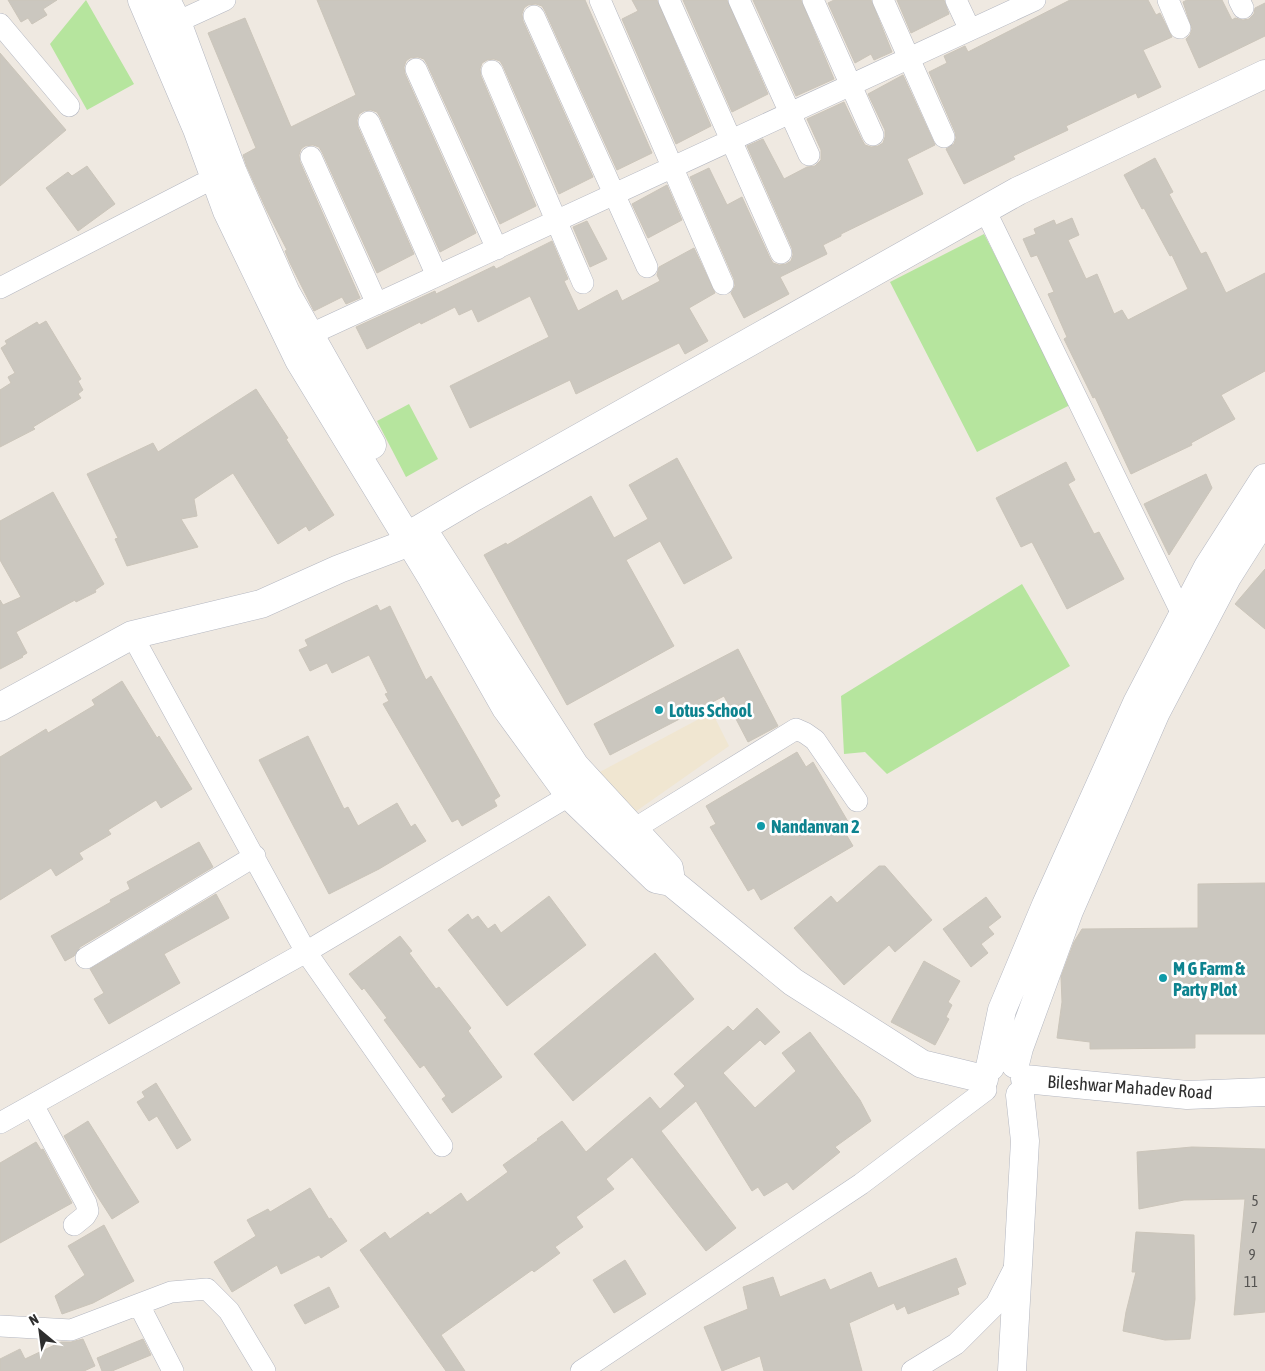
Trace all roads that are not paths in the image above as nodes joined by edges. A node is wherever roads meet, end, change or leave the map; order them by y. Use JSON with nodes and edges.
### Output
{"nodes":[{"id":1,"x":142,"y":0,"type":"edge"},
{"id":2,"x":225,"y":0,"type":"edge"},
{"id":3,"x":600,"y":0,"type":"edge"},
{"id":4,"x":669,"y":0,"type":"edge"},
{"id":5,"x":739,"y":0,"type":"edge"},
{"id":6,"x":813,"y":0,"type":"edge"},
{"id":7,"x":883,"y":0,"type":"edge"},
{"id":8,"x":956,"y":0,"type":"edge"},
{"id":9,"x":1168,"y":0,"type":"edge"},
{"id":10,"x":1029,"y":1,"type":"edge"},
{"id":11,"x":172,"y":11,"type":"edge"},
{"id":12,"x":534,"y":16,"type":"dead end"},
{"id":13,"x":0,"y":24,"type":"edge"},
{"id":14,"x":1180,"y":28,"type":"dead end"},
{"id":15,"x":970,"y":30,"type":"junction"},
{"id":16,"x":910,"y":58,"type":"junction"},
{"id":17,"x":416,"y":69,"type":"dead end"},
{"id":18,"x":492,"y":71,"type":"dead end"},
{"id":19,"x":1265,"y":74,"type":"edge"},
{"id":20,"x":850,"y":85,"type":"junction"},
{"id":21,"x":1265,"y":88,"type":"edge"},
{"id":22,"x":69,"y":106,"type":"dead end"},
{"id":23,"x":791,"y":113,"type":"junction"},
{"id":24,"x":369,"y":122,"type":"dead end"},
{"id":25,"x":872,"y":135,"type":"dead end"},
{"id":26,"x":944,"y":137,"type":"dead end"},
{"id":27,"x":730,"y":142,"type":"junction"},
{"id":28,"x":809,"y":155,"type":"dead end"},
{"id":29,"x":311,"y":158,"type":"dead end"},
{"id":30,"x":674,"y":167,"type":"junction"},
{"id":31,"x":225,"y":177,"type":"junction"},
{"id":32,"x":614,"y":195,"type":"junction"},
{"id":33,"x":988,"y":215,"type":"junction"},
{"id":34,"x":557,"y":221,"type":"junction"},
{"id":35,"x":497,"y":248,"type":"junction"},
{"id":36,"x":781,"y":253,"type":"dead end"},
{"id":37,"x":647,"y":267,"type":"dead end"},
{"id":38,"x":437,"y":276,"type":"junction"},
{"id":39,"x":583,"y":283,"type":"dead end"},
{"id":40,"x":723,"y":284,"type":"dead end"},
{"id":41,"x":0,"y":288,"type":"edge"},
{"id":42,"x":378,"y":304,"type":"junction"},
{"id":43,"x":309,"y":335,"type":"junction"},
{"id":44,"x":1265,"y":478,"type":"edge"},
{"id":45,"x":1265,"y":517,"type":"edge"},
{"id":46,"x":416,"y":539,"type":"junction"},
{"id":47,"x":1182,"y":616,"type":"junction"},
{"id":48,"x":132,"y":635,"type":"junction"},
{"id":49,"x":0,"y":707,"type":"edge"},
{"id":50,"x":580,"y":789,"type":"junction"},
{"id":51,"x":857,"y":801,"type":"dead end"},
{"id":52,"x":634,"y":829,"type":"junction"},
{"id":53,"x":255,"y":856,"type":"junction"},
{"id":54,"x":671,"y":882,"type":"junction"},
{"id":55,"x":306,"y":952,"type":"junction"},
{"id":56,"x":86,"y":958,"type":"dead end"},
{"id":57,"x":1003,"y":1079,"type":"junction"},
{"id":58,"x":1265,"y":1092,"type":"edge"},
{"id":59,"x":33,"y":1105,"type":"junction"},
{"id":60,"x":0,"y":1123,"type":"edge"},
{"id":61,"x":442,"y":1146,"type":"dead end"},
{"id":62,"x":74,"y":1225,"type":"dead end"},
{"id":63,"x":1017,"y":1264,"type":"junction"},
{"id":64,"x":139,"y":1304,"type":"junction"},
{"id":65,"x":0,"y":1326,"type":"edge"},
{"id":66,"x":173,"y":1371,"type":"edge"},
{"id":67,"x":265,"y":1371,"type":"edge"},
{"id":68,"x":581,"y":1371,"type":"edge"},
{"id":69,"x":912,"y":1371,"type":"edge"},
{"id":70,"x":1012,"y":1371,"type":"edge"}],
"edges":[{"from":1,"to":31,"type":"street"},
{"from":2,"to":11,"type":"street"},
{"from":3,"to":30,"type":"street"},
{"from":4,"to":27,"type":"street"},
{"from":5,"to":23,"type":"street"},
{"from":6,"to":20,"type":"street"},
{"from":7,"to":16,"type":"street"},
{"from":8,"to":15,"type":"street"},
{"from":9,"to":14,"type":"street"},
{"from":10,"to":15,"type":"street"},
{"from":11,"to":31,"type":"street"},
{"from":12,"to":32,"type":"street"},
{"from":13,"to":22,"type":"street"},
{"from":15,"to":16,"type":"street"},
{"from":16,"to":20,"type":"street"},
{"from":16,"to":26,"type":"street"},
{"from":17,"to":35,"type":"street"},
{"from":18,"to":34,"type":"street"},
{"from":19,"to":33,"type":"street"},
{"from":20,"to":23,"type":"street"},
{"from":20,"to":25,"type":"street"},
{"from":21,"to":33,"type":"street"},
{"from":23,"to":27,"type":"street"},
{"from":23,"to":28,"type":"street"},
{"from":24,"to":38,"type":"street"},
{"from":27,"to":30,"type":"street"},
{"from":27,"to":36,"type":"street"},
{"from":29,"to":42,"type":"street"},
{"from":30,"to":32,"type":"street"},
{"from":30,"to":40,"type":"street"},
{"from":31,"to":41,"type":"street"},
{"from":31,"to":43,"type":"street"},
{"from":31,"to":46,"type":"street"},
{"from":32,"to":34,"type":"street"},
{"from":32,"to":37,"type":"street"},
{"from":33,"to":46,"type":"street"},
{"from":33,"to":47,"type":"street"},
{"from":34,"to":35,"type":"street"},
{"from":34,"to":39,"type":"street"},
{"from":35,"to":38,"type":"street"},
{"from":38,"to":42,"type":"street"},
{"from":42,"to":43,"type":"street"},
{"from":43,"to":46,"type":"street"},
{"from":44,"to":47,"type":"street"},
{"from":45,"to":57,"type":"street"},
{"from":46,"to":48,"type":"street"},
{"from":46,"to":50,"type":"street"},
{"from":47,"to":57,"type":"street"},
{"from":48,"to":49,"type":"street"},
{"from":48,"to":53,"type":"street"},
{"from":50,"to":52,"type":"street"},
{"from":50,"to":54,"type":"street"},
{"from":50,"to":55,"type":"street"},
{"from":51,"to":52,"type":"street"},
{"from":52,"to":54,"type":"street"},
{"from":53,"to":55,"type":"street"},
{"from":53,"to":56,"type":"street"},
{"from":54,"to":57,"type":"street","name":"Bileshwar Mahadev Road"},
{"from":55,"to":59,"type":"street"},
{"from":55,"to":61,"type":"street"},
{"from":57,"to":58,"type":"street","name":"Bileshwar Mahadev Road"},
{"from":57,"to":63,"type":"street"},
{"from":57,"to":68,"type":"street"},
{"from":59,"to":60,"type":"street"},
{"from":59,"to":62,"type":"street"},
{"from":63,"to":69,"type":"street"},
{"from":63,"to":70,"type":"street"},
{"from":64,"to":65,"type":"street"},
{"from":64,"to":66,"type":"street"},
{"from":64,"to":67,"type":"street"}]}
